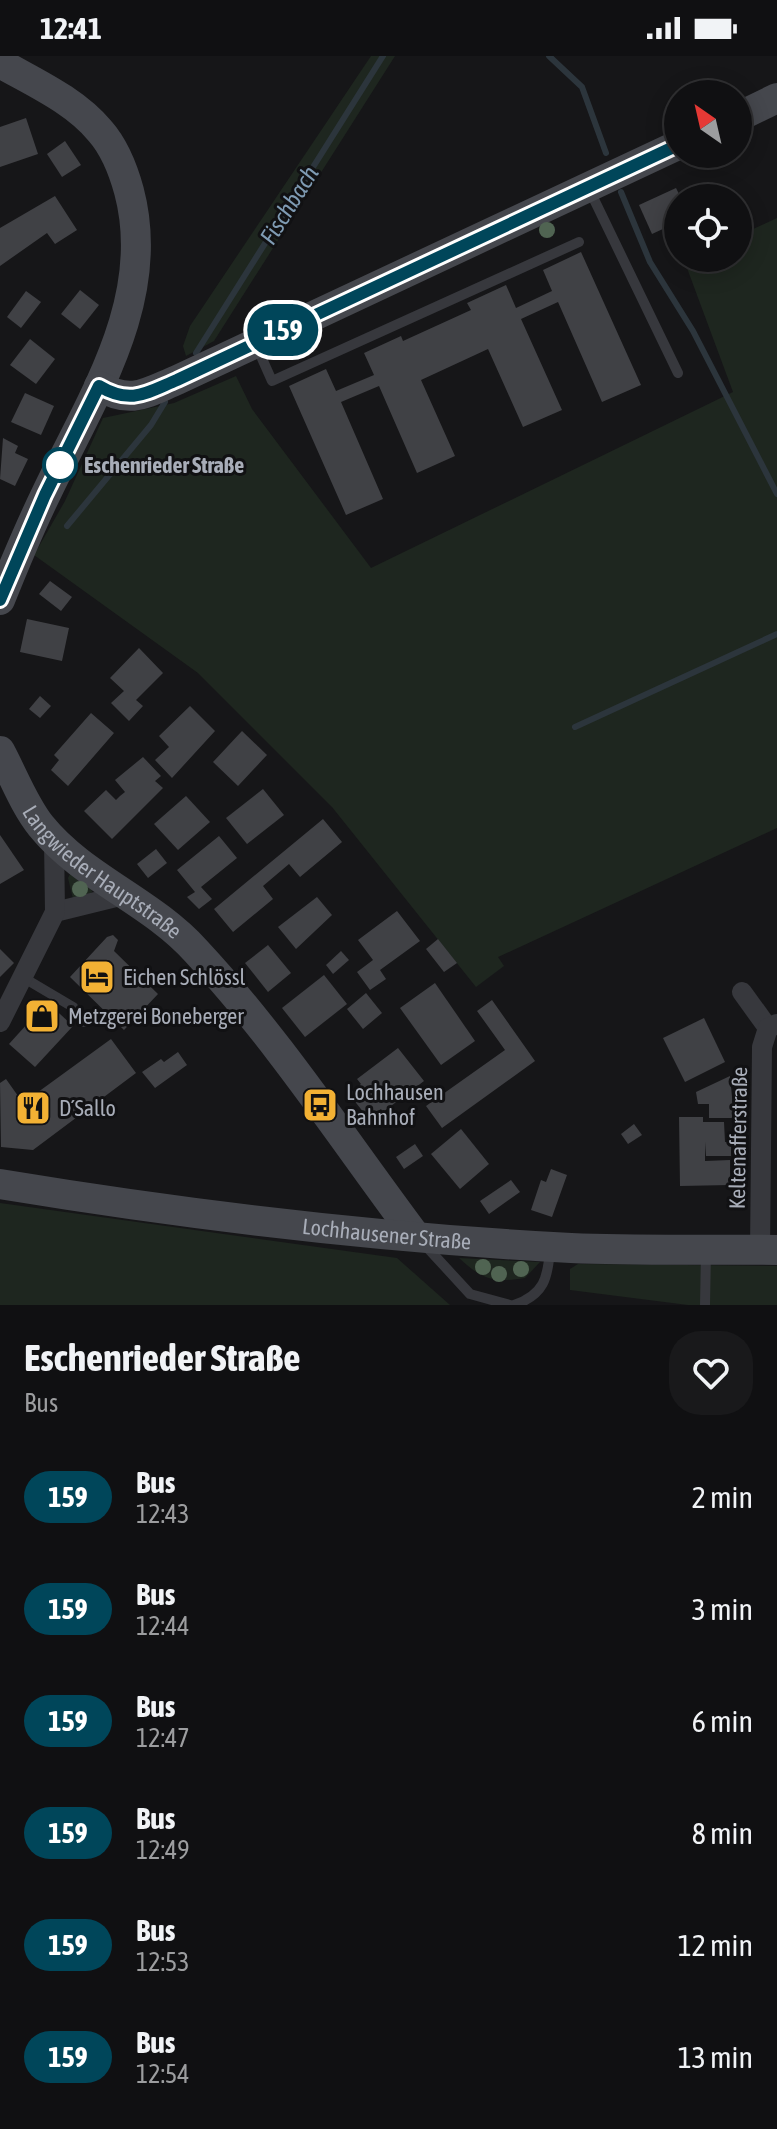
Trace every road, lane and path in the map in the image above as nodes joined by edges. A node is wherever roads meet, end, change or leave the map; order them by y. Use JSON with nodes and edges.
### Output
{"nodes":[{"id":1,"x":0,"y":63,"type":"edge"},
{"id":2,"x":777,"y":98,"type":"edge"},
{"id":3,"x":752,"y":110,"type":"edge"},
{"id":4,"x":664,"y":152,"type":"edge"},
{"id":5,"x":588,"y":187,"type":"junction"},
{"id":6,"x":579,"y":242,"type":"dead end"},
{"id":7,"x":256,"y":343,"type":"junction"},
{"id":8,"x":678,"y":373,"type":"dead end"},
{"id":9,"x":99,"y":386,"type":"junction"},
{"id":10,"x":0,"y":600,"type":"edge"},
{"id":11,"x":0,"y":751,"type":"edge"},
{"id":12,"x":54,"y":840,"type":"junction"},
{"id":13,"x":128,"y":894,"type":"junction"},
{"id":14,"x":55,"y":912,"type":"junction"},
{"id":15,"x":24,"y":978,"type":"junction"},
{"id":16,"x":742,"y":992,"type":"dead end"},
{"id":17,"x":0,"y":1022,"type":"edge"},
{"id":18,"x":84,"y":1022,"type":"dead end"},
{"id":19,"x":773,"y":1026,"type":"edge"},
{"id":20,"x":366,"y":1171,"type":"junction"},
{"id":21,"x":0,"y":1184,"type":"edge"},
{"id":22,"x":332,"y":1227,"type":"junction"},
{"id":23,"x":414,"y":1234,"type":"junction"},
{"id":24,"x":550,"y":1246,"type":"junction"},
{"id":25,"x":706,"y":1250,"type":"junction"},
{"id":26,"x":769,"y":1250,"type":"edge"},
{"id":27,"x":512,"y":1305,"type":"edge"},
{"id":28,"x":705,"y":1305,"type":"edge"}],
"edges":[{"from":1,"to":9,"type":"street"},
{"from":2,"to":3,"type":"street"},
{"from":4,"to":5,"type":"street"},
{"from":5,"to":7,"type":"street"},
{"from":5,"to":8,"type":"lane"},
{"from":6,"to":7,"type":"lane"},
{"from":7,"to":9,"type":"street"},
{"from":9,"to":10,"type":"street"},
{"from":11,"to":12,"type":"street","name":"Langwieder Hauptstraße"},
{"from":12,"to":13,"type":"street","name":"Langwieder Hauptstraße"},
{"from":12,"to":14,"type":"street"},
{"from":13,"to":14,"type":"street"},
{"from":13,"to":20,"type":"street","name":"Langwieder Hauptstraße"},
{"from":14,"to":15,"type":"street"},
{"from":15,"to":17,"type":"street"},
{"from":15,"to":18,"type":"lane"},
{"from":16,"to":19,"type":"street","name":"Keltenafferstraße"},
{"from":19,"to":26,"type":"street","name":"Keltenafferstraße"},
{"from":20,"to":22,"type":"street"},
{"from":20,"to":23,"type":"street","name":"Langwieder Hauptstraße"},
{"from":21,"to":22,"type":"street","name":"Lochhausener Straße"},
{"from":22,"to":23,"type":"street","name":"Lochhausener Straße"},
{"from":23,"to":24,"type":"street","name":"Lochhausener Straße"},
{"from":23,"to":27,"type":"lane"},
{"from":24,"to":25,"type":"street","name":"Lochhausener Straße"},
{"from":24,"to":27,"type":"lane"},
{"from":25,"to":26,"type":"street","name":"Lochhausener Straße"},
{"from":25,"to":28,"type":"lane"}]}
